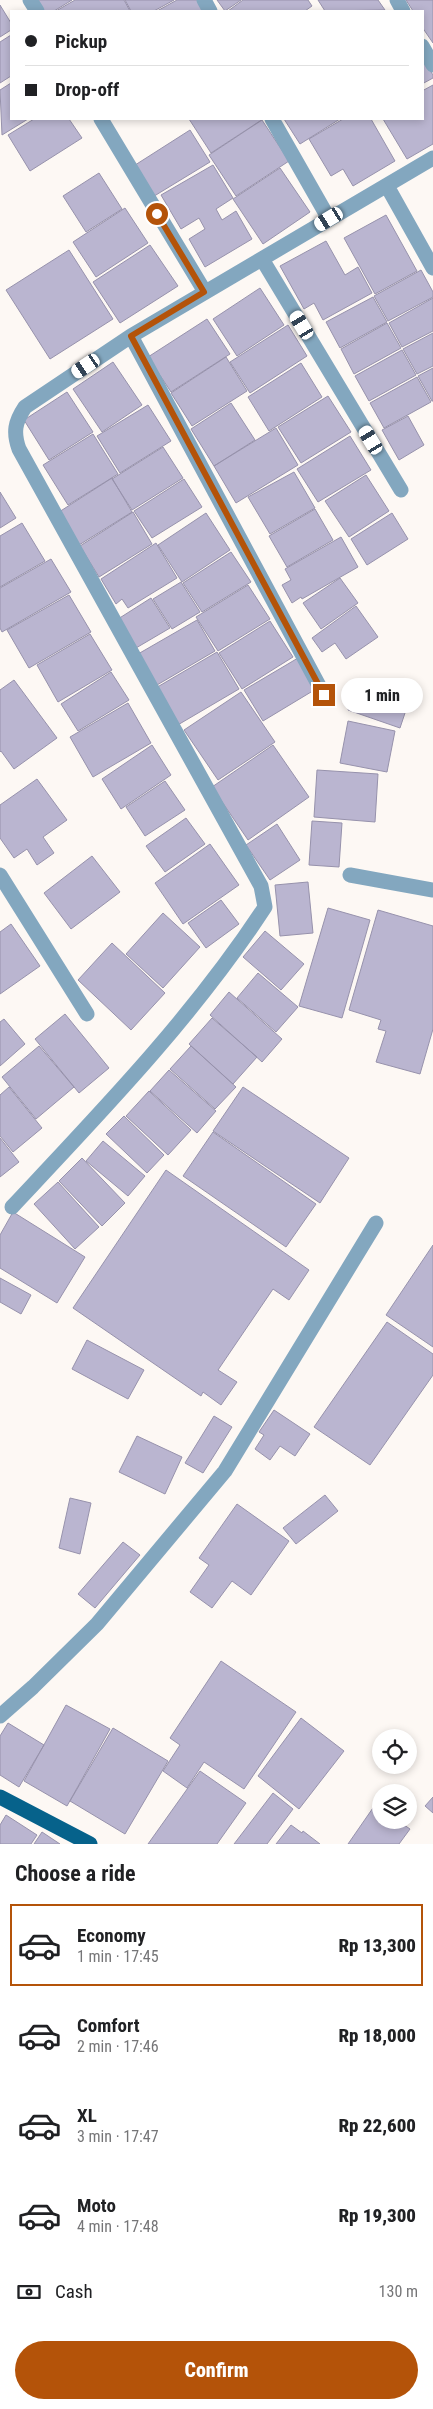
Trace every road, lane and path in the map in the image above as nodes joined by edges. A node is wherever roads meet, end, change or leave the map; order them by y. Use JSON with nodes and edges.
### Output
{"nodes":[{"id":1,"x":424,"y":49,"type":"edge"},
{"id":2,"x":433,"y":64,"type":"edge"},
{"id":3,"x":102,"y":120,"type":"edge"},
{"id":4,"x":273,"y":120,"type":"edge"},
{"id":5,"x":433,"y":158,"type":"edge"},
{"id":6,"x":387,"y":186,"type":"junction"},
{"id":7,"x":329,"y":219,"type":"junction"},
{"id":8,"x":262,"y":259,"type":"junction"},
{"id":9,"x":433,"y":268,"type":"edge"},
{"id":10,"x":204,"y":292,"type":"junction"},
{"id":11,"x":131,"y":336,"type":"junction"},
{"id":12,"x":401,"y":490,"type":"dead end"},
{"id":13,"x":324,"y":695,"type":"dead end"},
{"id":14,"x":0,"y":875,"type":"edge"},
{"id":15,"x":350,"y":875,"type":"dead end"},
{"id":16,"x":433,"y":890,"type":"edge"},
{"id":17,"x":87,"y":1014,"type":"dead end"},
{"id":18,"x":12,"y":1207,"type":"dead end"},
{"id":19,"x":376,"y":1223,"type":"dead end"},
{"id":20,"x":0,"y":1716,"type":"edge"},
{"id":21,"x":1,"y":1799,"type":"edge"},
{"id":22,"x":90,"y":1844,"type":"edge"}],
"edges":[{"from":1,"to":2,"type":"street"},
{"from":3,"to":10,"type":"street"},
{"from":4,"to":7,"type":"street"},
{"from":5,"to":6,"type":"street"},
{"from":6,"to":7,"type":"street"},
{"from":6,"to":9,"type":"street"},
{"from":7,"to":8,"type":"street"},
{"from":8,"to":10,"type":"street"},
{"from":8,"to":12,"type":"street"},
{"from":10,"to":11,"type":"street"},
{"from":11,"to":13,"type":"street"},
{"from":11,"to":18,"type":"street"},
{"from":14,"to":17,"type":"street"},
{"from":15,"to":16,"type":"street"},
{"from":19,"to":20,"type":"street"},
{"from":21,"to":22,"type":"main road"}]}
